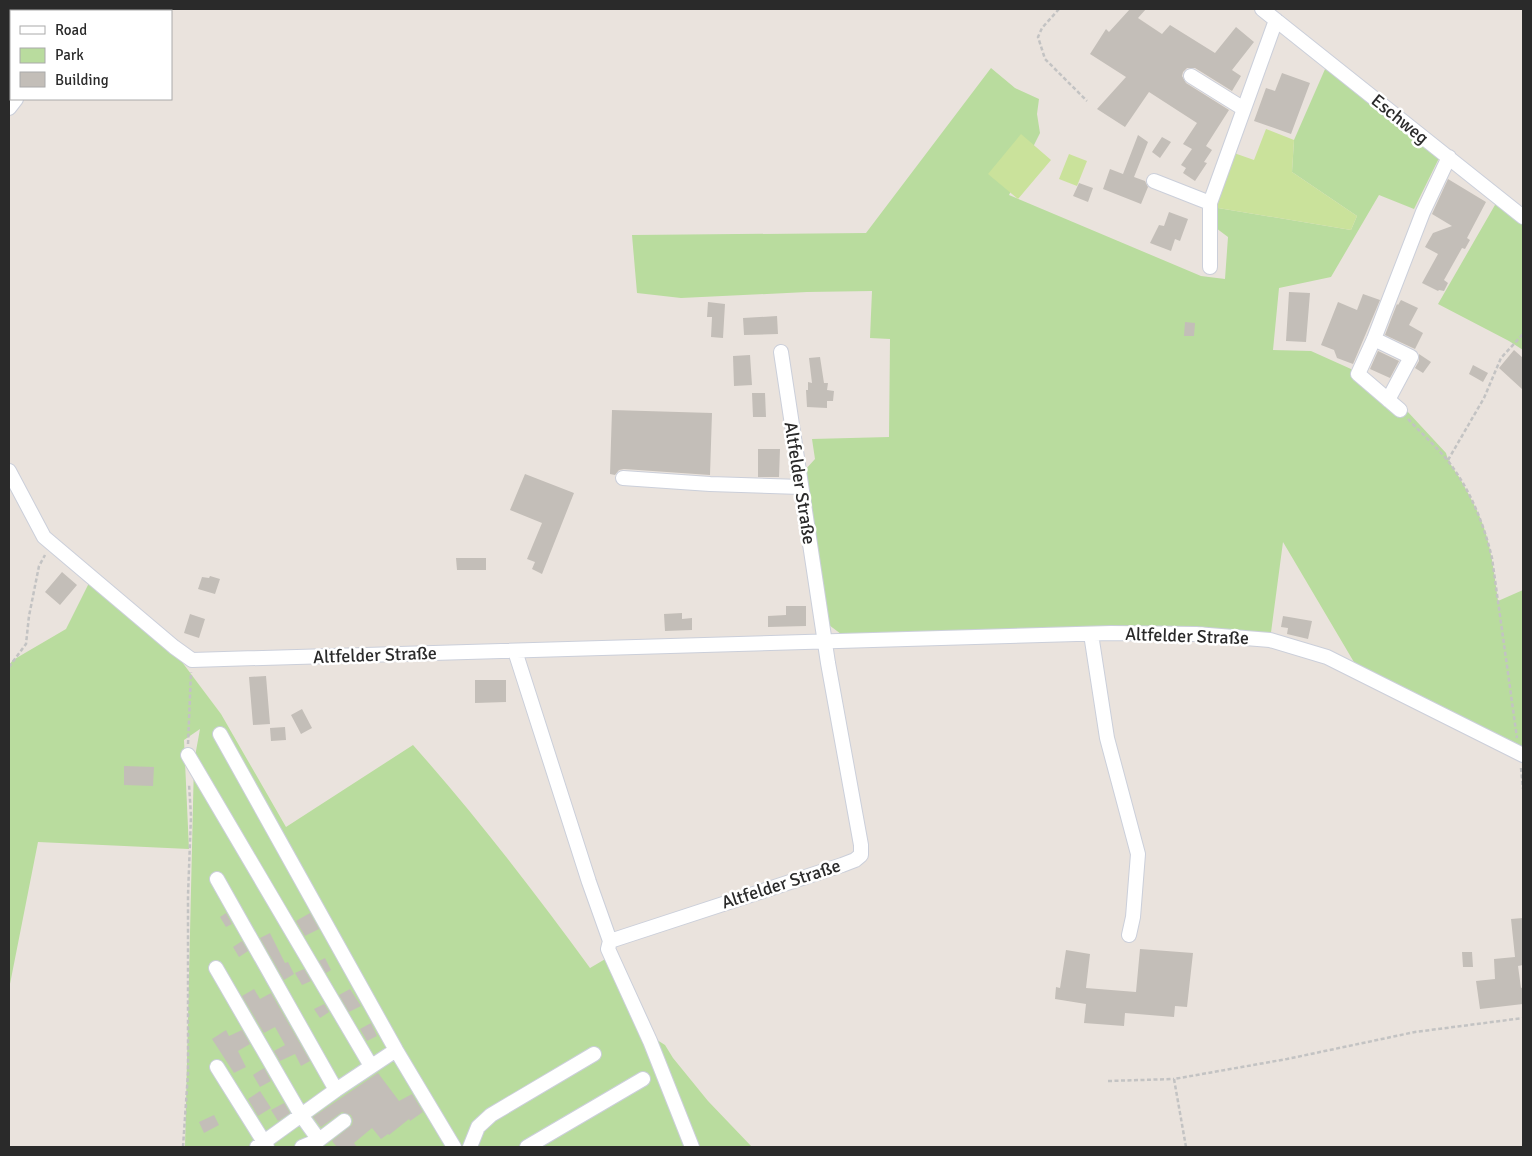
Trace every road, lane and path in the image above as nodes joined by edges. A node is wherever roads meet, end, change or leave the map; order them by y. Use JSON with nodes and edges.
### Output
{"nodes":[{"id":1,"x":1059,"y":9,"type":"edge"},
{"id":2,"x":1262,"y":9,"type":"edge"},
{"id":3,"x":1276,"y":20,"type":"junction"},
{"id":4,"x":1191,"y":76,"type":"dead end"},
{"id":5,"x":1086,"y":101,"type":"dead end"},
{"id":6,"x":1244,"y":109,"type":"junction"},
{"id":7,"x":1449,"y":157,"type":"junction"},
{"id":8,"x":1154,"y":181,"type":"dead end"},
{"id":9,"x":1210,"y":203,"type":"junction"},
{"id":10,"x":1523,"y":217,"type":"edge"},
{"id":11,"x":1210,"y":267,"type":"dead end"},
{"id":12,"x":1523,"y":334,"type":"edge"},
{"id":13,"x":1374,"y":339,"type":"junction"},
{"id":14,"x":781,"y":352,"type":"dead end"},
{"id":15,"x":1388,"y":400,"type":"junction"},
{"id":16,"x":1400,"y":410,"type":"joint"},
{"id":17,"x":1448,"y":460,"type":"junction"},
{"id":18,"x":9,"y":471,"type":"edge"},
{"id":19,"x":623,"y":478,"type":"dead end"},
{"id":20,"x":801,"y":487,"type":"junction"},
{"id":21,"x":51,"y":543,"type":"junction"},
{"id":22,"x":1091,"y":634,"type":"junction"},
{"id":23,"x":825,"y":643,"type":"junction"},
{"id":24,"x":515,"y":651,"type":"junction"},
{"id":25,"x":192,"y":660,"type":"junction"},
{"id":26,"x":9,"y":667,"type":"edge"},
{"id":27,"x":220,"y":734,"type":"dead end"},
{"id":28,"x":188,"y":754,"type":"joint"},
{"id":29,"x":1521,"y":754,"type":"edge"},
{"id":30,"x":189,"y":781,"type":"dead end"},
{"id":31,"x":1523,"y":789,"type":"edge"},
{"id":32,"x":217,"y":879,"type":"dead end"},
{"id":33,"x":1129,"y":935,"type":"dead end"},
{"id":34,"x":610,"y":941,"type":"junction"},
{"id":35,"x":216,"y":968,"type":"dead end"},
{"id":36,"x":1523,"y":1018,"type":"edge"},
{"id":37,"x":396,"y":1050,"type":"junction"},
{"id":38,"x":594,"y":1054,"type":"dead end"},
{"id":39,"x":371,"y":1066,"type":"junction"},
{"id":40,"x":217,"y":1067,"type":"dead end"},
{"id":41,"x":643,"y":1078,"type":"dead end"},
{"id":42,"x":1174,"y":1079,"type":"junction"},
{"id":43,"x":1108,"y":1081,"type":"dead end"},
{"id":44,"x":336,"y":1090,"type":"junction"},
{"id":45,"x":301,"y":1116,"type":"junction"},
{"id":46,"x":344,"y":1121,"type":"dead end"},
{"id":47,"x":319,"y":1140,"type":"junction"},
{"id":48,"x":263,"y":1146,"type":"edge"},
{"id":49,"x":183,"y":1147,"type":"edge"},
{"id":50,"x":302,"y":1147,"type":"edge"},
{"id":51,"x":454,"y":1147,"type":"edge"},
{"id":52,"x":470,"y":1147,"type":"edge"},
{"id":53,"x":527,"y":1147,"type":"edge"},
{"id":54,"x":692,"y":1147,"type":"edge"},
{"id":55,"x":1186,"y":1147,"type":"edge"}],
"edges":[{"from":1,"to":5,"type":"path"},
{"from":2,"to":3,"type":"street","name":"Eschweg"},
{"from":3,"to":6,"type":"street"},
{"from":3,"to":7,"type":"street","name":"Eschweg"},
{"from":4,"to":6,"type":"street"},
{"from":6,"to":9,"type":"street"},
{"from":7,"to":10,"type":"street","name":"Eschweg"},
{"from":7,"to":13,"type":"street"},
{"from":8,"to":9,"type":"street"},
{"from":9,"to":11,"type":"street"},
{"from":12,"to":17,"type":"path"},
{"from":13,"to":15,"type":"street"},
{"from":13,"to":15,"type":"street"},
{"from":14,"to":20,"type":"street","name":"Altfelder Straße"},
{"from":15,"to":16,"type":"street"},
{"from":16,"to":17,"type":"path"},
{"from":17,"to":29,"type":"path"},
{"from":18,"to":21,"type":"street"},
{"from":19,"to":20,"type":"street"},
{"from":20,"to":23,"type":"street","name":"Altfelder Straße"},
{"from":21,"to":25,"type":"street"},
{"from":21,"to":26,"type":"path"},
{"from":22,"to":23,"type":"street","name":"Altfelder Straße"},
{"from":22,"to":29,"type":"street","name":"Altfelder Straße"},
{"from":22,"to":33,"type":"street"},
{"from":23,"to":24,"type":"street","name":"Altfelder Straße"},
{"from":23,"to":34,"type":"street","name":"Altfelder Straße"},
{"from":24,"to":25,"type":"street","name":"Altfelder Straße"},
{"from":24,"to":34,"type":"street"},
{"from":25,"to":28,"type":"path"},
{"from":27,"to":37,"type":"street"},
{"from":28,"to":39,"type":"street"},
{"from":29,"to":31,"type":"path"},
{"from":30,"to":49,"type":"path"},
{"from":32,"to":44,"type":"street"},
{"from":34,"to":54,"type":"street"},
{"from":35,"to":45,"type":"street"},
{"from":36,"to":42,"type":"path"},
{"from":37,"to":39,"type":"street"},
{"from":37,"to":51,"type":"street"},
{"from":38,"to":52,"type":"street"},
{"from":39,"to":44,"type":"street"},
{"from":40,"to":48,"type":"street"},
{"from":41,"to":53,"type":"street"},
{"from":42,"to":43,"type":"path"},
{"from":42,"to":55,"type":"path"},
{"from":44,"to":45,"type":"street"},
{"from":45,"to":47,"type":"street"},
{"from":45,"to":48,"type":"street"},
{"from":46,"to":47,"type":"street"},
{"from":47,"to":50,"type":"street"}]}
